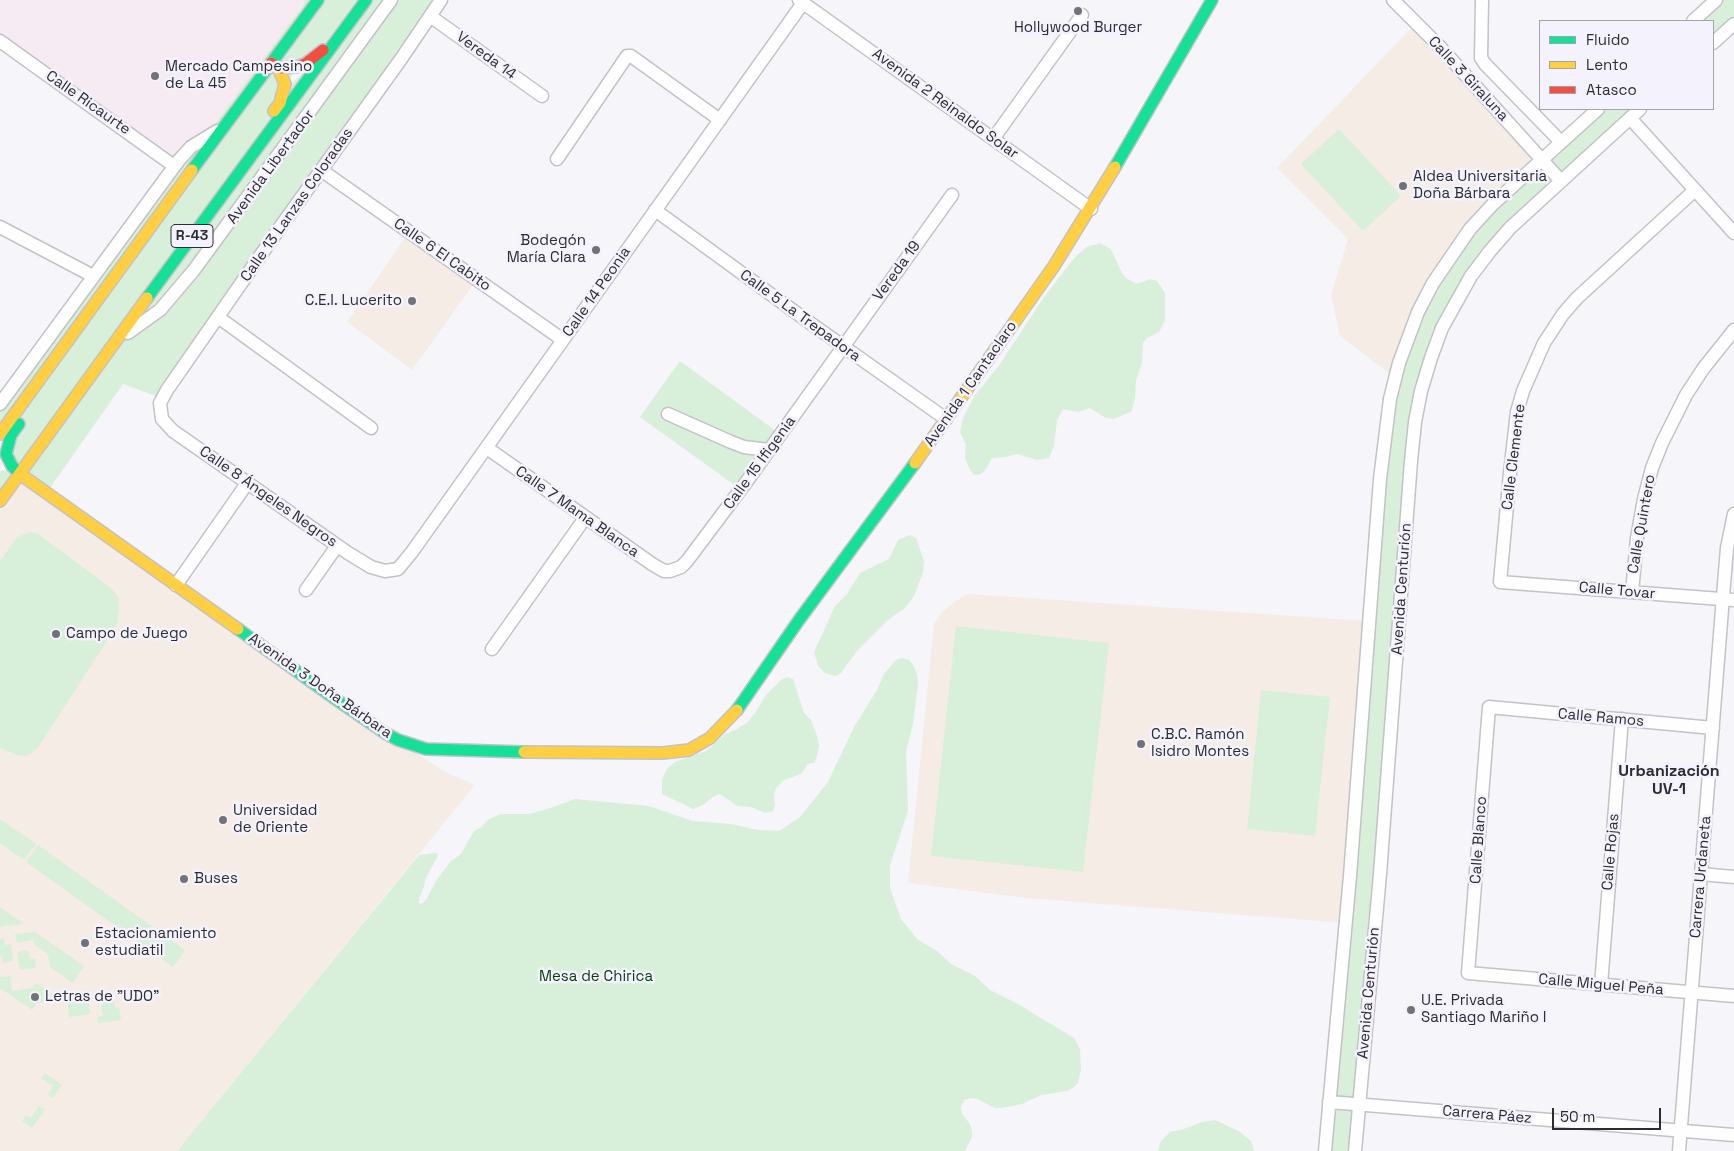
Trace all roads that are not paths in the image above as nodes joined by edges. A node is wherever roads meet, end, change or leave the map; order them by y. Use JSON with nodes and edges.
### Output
{"nodes":[{"id":1,"x":305,"y":0,"type":"edge"},
{"id":2,"x":318,"y":0,"type":"edge"},
{"id":3,"x":366,"y":0,"type":"edge"},
{"id":4,"x":391,"y":0,"type":"edge"},
{"id":5,"x":441,"y":0,"type":"edge"},
{"id":6,"x":1212,"y":0,"type":"edge"},
{"id":7,"x":1394,"y":0,"type":"edge"},
{"id":8,"x":1482,"y":0,"type":"edge"},
{"id":9,"x":1716,"y":0,"type":"edge"},
{"id":10,"x":801,"y":1,"type":"edge"},
{"id":11,"x":1082,"y":15,"type":"dead end"},
{"id":12,"x":430,"y":16,"type":"junction"},
{"id":13,"x":1694,"y":20,"type":"edge"},
{"id":14,"x":300,"y":24,"type":"junction"},
{"id":15,"x":1734,"y":24,"type":"edge"},
{"id":16,"x":344,"y":31,"type":"junction"},
{"id":17,"x":0,"y":41,"type":"edge"},
{"id":18,"x":1714,"y":42,"type":"edge"},
{"id":19,"x":265,"y":59,"type":"junction"},
{"id":20,"x":542,"y":96,"type":"dead end"},
{"id":21,"x":1597,"y":110,"type":"edge"},
{"id":22,"x":1639,"y":110,"type":"edge"},
{"id":23,"x":1630,"y":118,"type":"junction"},
{"id":24,"x":720,"y":120,"type":"junction"},
{"id":25,"x":223,"y":127,"type":"junction"},
{"id":26,"x":993,"y":139,"type":"junction"},
{"id":27,"x":1562,"y":142,"type":"junction"},
{"id":28,"x":557,"y":159,"type":"dead end"},
{"id":29,"x":1542,"y":160,"type":"junction"},
{"id":30,"x":246,"y":163,"type":"junction"},
{"id":31,"x":174,"y":166,"type":"junction"},
{"id":32,"x":322,"y":170,"type":"junction"},
{"id":33,"x":1561,"y":181,"type":"junction"},
{"id":34,"x":1695,"y":190,"type":"junction"},
{"id":35,"x":952,"y":195,"type":"dead end"},
{"id":36,"x":1091,"y":209,"type":"junction"},
{"id":37,"x":655,"y":210,"type":"junction"},
{"id":38,"x":0,"y":227,"type":"edge"},
{"id":39,"x":1734,"y":233,"type":"edge"},
{"id":40,"x":93,"y":276,"type":"junction"},
{"id":41,"x":218,"y":317,"type":"junction"},
{"id":42,"x":1734,"y":330,"type":"edge"},
{"id":43,"x":563,"y":340,"type":"junction"},
{"id":44,"x":116,"y":341,"type":"junction"},
{"id":45,"x":842,"y":346,"type":"junction"},
{"id":46,"x":53,"y":361,"type":"junction"},
{"id":47,"x":0,"y":404,"type":"edge"},
{"id":48,"x":161,"y":413,"type":"joint"},
{"id":49,"x":668,"y":414,"type":"dead end"},
{"id":50,"x":946,"y":419,"type":"junction"},
{"id":51,"x":371,"y":428,"type":"dead end"},
{"id":52,"x":0,"y":434,"type":"edge"},
{"id":53,"x":487,"y":448,"type":"junction"},
{"id":54,"x":769,"y":450,"type":"junction"},
{"id":55,"x":0,"y":471,"type":"edge"},
{"id":56,"x":20,"y":474,"type":"junction"},
{"id":57,"x":248,"y":482,"type":"junction"},
{"id":58,"x":0,"y":501,"type":"edge"},
{"id":59,"x":1734,"y":514,"type":"edge"},
{"id":60,"x":585,"y":518,"type":"junction"},
{"id":61,"x":337,"y":546,"type":"junction"},
{"id":62,"x":670,"y":571,"type":"joint"},
{"id":63,"x":385,"y":572,"type":"joint"},
{"id":64,"x":1500,"y":582,"type":"joint"},
{"id":65,"x":176,"y":585,"type":"junction"},
{"id":66,"x":306,"y":590,"type":"dead end"},
{"id":67,"x":1632,"y":592,"type":"junction"},
{"id":68,"x":1728,"y":600,"type":"edge"},
{"id":69,"x":492,"y":649,"type":"dead end"},
{"id":70,"x":1489,"y":707,"type":"joint"},
{"id":71,"x":1622,"y":720,"type":"junction"},
{"id":72,"x":1713,"y":728,"type":"junction"},
{"id":73,"x":699,"y":745,"type":"joint"},
{"id":74,"x":1701,"y":874,"type":"junction"},
{"id":75,"x":1734,"y":877,"type":"edge"},
{"id":76,"x":1468,"y":973,"type":"joint"},
{"id":77,"x":1601,"y":985,"type":"junction"},
{"id":78,"x":1692,"y":993,"type":"junction"},
{"id":79,"x":1734,"y":996,"type":"edge"},
{"id":80,"x":1329,"y":1102,"type":"junction"},
{"id":81,"x":1359,"y":1105,"type":"junction"},
{"id":82,"x":1680,"y":1130,"type":"junction"},
{"id":83,"x":1734,"y":1135,"type":"edge"},
{"id":84,"x":1325,"y":1151,"type":"edge"},
{"id":85,"x":1355,"y":1151,"type":"edge"},
{"id":86,"x":1679,"y":1151,"type":"edge"}],
"edges":[{"from":1,"to":14,"type":"street"},
{"from":2,"to":14,"type":"street","number":"R-43"},
{"from":3,"to":16,"type":"street","name":"Avenida Libertador","number":"R-43"},
{"from":4,"to":44,"type":"street","name":"Avenida Libertador"},
{"from":5,"to":12,"type":"street","name":"Calle 13 Lanzas Coloradas"},
{"from":6,"to":36,"type":"street","name":"Avenida 1 Cantaclaro"},
{"from":7,"to":29,"type":"street","name":"Calle 3 Giraluna"},
{"from":8,"to":27,"type":"street"},
{"from":9,"to":13,"type":"street"},
{"from":10,"to":24,"type":"street","name":"Calle 14 Peonia"},
{"from":10,"to":26,"type":"street","name":"Avenida 2 Reinaldo Solar"},
{"from":11,"to":26,"type":"street"},
{"from":12,"to":20,"type":"street","name":"Vereda 14"},
{"from":12,"to":32,"type":"street","name":"Calle 13 Lanzas Coloradas"},
{"from":14,"to":19,"type":"street","number":"R-43"},
{"from":15,"to":18,"type":"street"},
{"from":16,"to":19,"type":"street"},
{"from":16,"to":30,"type":"street","name":"Avenida Libertador","number":"R-43"},
{"from":17,"to":31,"type":"street","name":"Calle Ricaurte"},
{"from":19,"to":25,"type":"street","number":"R-43"},
{"from":19,"to":30,"type":"street"},
{"from":21,"to":27,"type":"street","name":"Avenida Centurión"},
{"from":22,"to":23,"type":"street","name":"Avenida Centurión"},
{"from":23,"to":33,"type":"street","name":"Avenida Centurión"},
{"from":23,"to":34,"type":"street"},
{"from":24,"to":28,"type":"street"},
{"from":24,"to":37,"type":"street","name":"Calle 14 Peonia"},
{"from":25,"to":31,"type":"street"},
{"from":25,"to":46,"type":"street","number":"R-43"},
{"from":26,"to":36,"type":"street","name":"Avenida 2 Reinaldo Solar"},
{"from":27,"to":29,"type":"street","name":"Avenida Centurión"},
{"from":29,"to":33,"type":"street","name":"Calle 3 Giraluna"},
{"from":29,"to":80,"type":"street","name":"Avenida Centurión"},
{"from":30,"to":44,"type":"street","name":"Avenida Libertador","number":"R-43"},
{"from":31,"to":40,"type":"street"},
{"from":32,"to":41,"type":"street","name":"Calle 13 Lanzas Coloradas"},
{"from":32,"to":43,"type":"street","name":"Calle 6 El Cabito"},
{"from":33,"to":81,"type":"street","name":"Avenida Centurión"},
{"from":34,"to":39,"type":"street"},
{"from":34,"to":64,"type":"street","name":"Calle Clemente"},
{"from":35,"to":45,"type":"street","name":"Vereda 19"},
{"from":36,"to":50,"type":"street","name":"Avenida 1 Cantaclaro"},
{"from":37,"to":43,"type":"street","name":"Calle 14 Peonia"},
{"from":37,"to":45,"type":"street","name":"Calle 5 La Trepadora"},
{"from":38,"to":40,"type":"street"},
{"from":40,"to":47,"type":"street"},
{"from":41,"to":48,"type":"street","name":"Calle 13 Lanzas Coloradas"},
{"from":41,"to":51,"type":"street"},
{"from":42,"to":67,"type":"street","name":"Calle Quintero"},
{"from":43,"to":53,"type":"street","name":"Calle 14 Peonia"},
{"from":44,"to":56,"type":"street","name":"Avenida Libertador","number":"R-43"},
{"from":45,"to":50,"type":"street","name":"Calle 5 La Trepadora"},
{"from":45,"to":54,"type":"street","name":"Calle 15 Ifigenia"},
{"from":46,"to":52,"type":"street","number":"R-43"},
{"from":46,"to":56,"type":"street"},
{"from":48,"to":57,"type":"street","name":"Calle 8 Ángeles Negros"},
{"from":49,"to":54,"type":"street"},
{"from":50,"to":73,"type":"street","name":"Avenida 1 Cantaclaro"},
{"from":53,"to":60,"type":"street","name":"Calle 7 Mama Blanca"},
{"from":53,"to":63,"type":"street","name":"Calle 14 Peonia"},
{"from":54,"to":62,"type":"street","name":"Calle 15 Ifigenia"},
{"from":55,"to":56,"type":"street"},
{"from":56,"to":58,"type":"street","name":"Avenida Libertador","number":"R-43"},
{"from":56,"to":65,"type":"street","name":"Avenida 3 Doña Bárbara"},
{"from":57,"to":61,"type":"street","name":"Calle 8 Ángeles Negros"},
{"from":57,"to":65,"type":"street"},
{"from":59,"to":68,"type":"street","name":"Carrera Urdaneta"},
{"from":60,"to":62,"type":"street","name":"Calle 7 Mama Blanca"},
{"from":60,"to":69,"type":"street"},
{"from":61,"to":63,"type":"street","name":"Calle 8 Ángeles Negros"},
{"from":61,"to":66,"type":"street"},
{"from":64,"to":67,"type":"street","name":"Calle Tovar"},
{"from":65,"to":73,"type":"street","name":"Avenida 3 Doña Bárbara"},
{"from":67,"to":68,"type":"street","name":"Calle Tovar"},
{"from":68,"to":72,"type":"street","name":"Carrera Urdaneta"},
{"from":70,"to":71,"type":"street","name":"Calle Ramos"},
{"from":70,"to":76,"type":"street","name":"Calle Blanco"},
{"from":71,"to":72,"type":"street","name":"Calle Ramos"},
{"from":71,"to":77,"type":"street","name":"Calle Rojas"},
{"from":72,"to":74,"type":"street","name":"Carrera Urdaneta"},
{"from":74,"to":75,"type":"street"},
{"from":74,"to":78,"type":"street","name":"Carrera Urdaneta"},
{"from":76,"to":77,"type":"street","name":"Calle Miguel Peña"},
{"from":77,"to":78,"type":"street","name":"Calle Miguel Peña"},
{"from":78,"to":79,"type":"street","name":"Calle Miguel Peña"},
{"from":78,"to":82,"type":"street","name":"Carrera Urdaneta"},
{"from":80,"to":81,"type":"street","name":"Carrera Páez"},
{"from":80,"to":84,"type":"street","name":"Avenida Centurión"},
{"from":81,"to":82,"type":"street","name":"Carrera Páez"},
{"from":81,"to":85,"type":"street","name":"Avenida Centurión"},
{"from":82,"to":83,"type":"street","name":"Carrera Páez"},
{"from":82,"to":86,"type":"street","name":"Carrera Urdaneta"}]}
